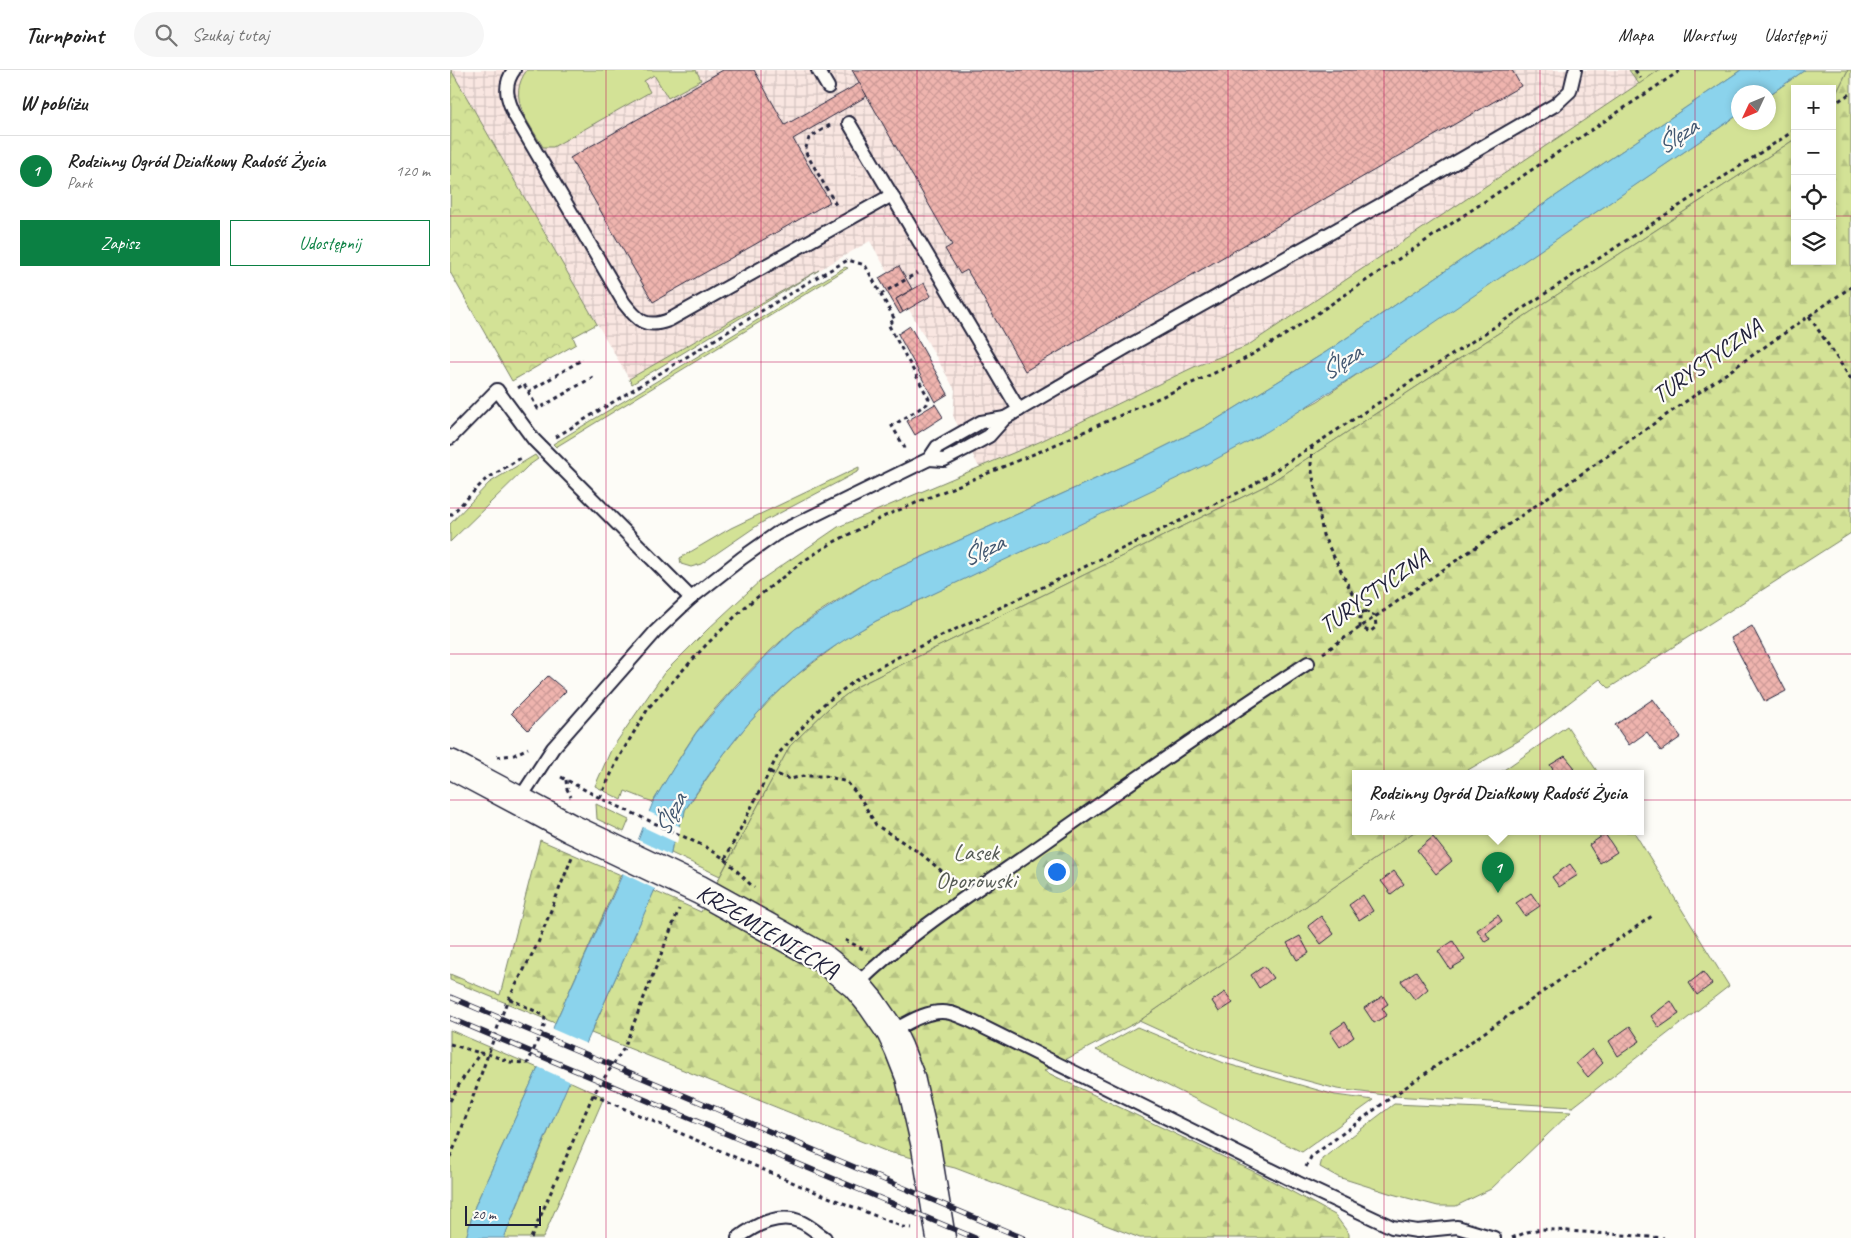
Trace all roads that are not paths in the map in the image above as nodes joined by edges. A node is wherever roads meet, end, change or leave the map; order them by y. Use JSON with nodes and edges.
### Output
{"nodes":[{"id":1,"x":514,"y":70,"type":"edge"},
{"id":2,"x":818,"y":70,"type":"edge"},
{"id":3,"x":1575,"y":70,"type":"edge"},
{"id":4,"x":828,"y":87,"type":"dead end"},
{"id":5,"x":844,"y":122,"type":"road end"},
{"id":6,"x":892,"y":195,"type":"junction"},
{"id":7,"x":1018,"y":410,"type":"junction"},
{"id":8,"x":450,"y":438,"type":"edge"},
{"id":9,"x":691,"y":598,"type":"junction"},
{"id":10,"x":1308,"y":663,"type":"road end"},
{"id":11,"x":450,"y":764,"type":"edge"},
{"id":12,"x":519,"y":800,"type":"junction"},
{"id":13,"x":856,"y":985,"type":"junction"},
{"id":14,"x":891,"y":1032,"type":"junction"},
{"id":15,"x":941,"y":1235,"type":"edge"},
{"id":16,"x":738,"y":1238,"type":"edge"},
{"id":17,"x":825,"y":1238,"type":"edge"},
{"id":18,"x":1494,"y":1238,"type":"edge"}],
"edges":[{"from":1,"to":6,"type":"lane"},
{"from":2,"to":4,"type":"lane"},
{"from":3,"to":7,"type":"lane"},
{"from":5,"to":6,"type":"lane"},
{"from":6,"to":7,"type":"lane"},
{"from":7,"to":9,"type":"lane"},
{"from":8,"to":9,"type":"lane"},
{"from":9,"to":12,"type":"lane"},
{"from":10,"to":13,"type":"lane","name":"TURYSTYCZNA"},
{"from":11,"to":12,"type":"street","name":"KRZEMIENIECKA"},
{"from":12,"to":13,"type":"street","name":"KRZEMIENIECKA"},
{"from":13,"to":14,"type":"street","name":"KRZEMIENIECKA"},
{"from":14,"to":15,"type":"street","name":"KRZEMIENIECKA"},
{"from":14,"to":18,"type":"lane"},
{"from":16,"to":17,"type":"lane"}]}
